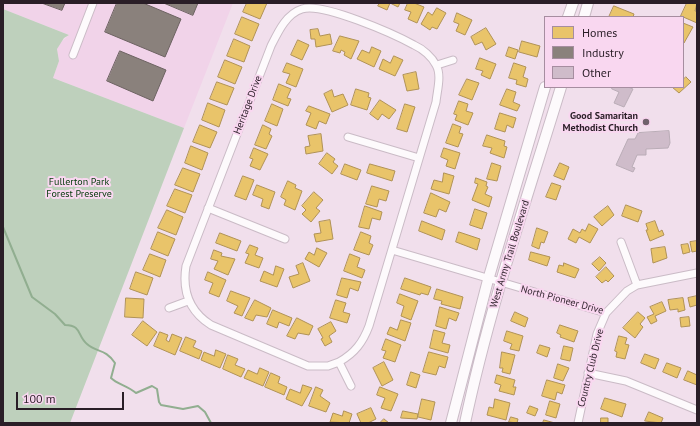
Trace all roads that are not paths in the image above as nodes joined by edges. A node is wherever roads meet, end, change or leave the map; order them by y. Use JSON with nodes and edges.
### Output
{"nodes":[{"id":1,"x":93,"y":3,"type":"edge"},
{"id":2,"x":573,"y":3,"type":"edge"},
{"id":3,"x":588,"y":3,"type":"edge"},
{"id":4,"x":299,"y":6,"type":"edge"},
{"id":5,"x":568,"y":16,"type":"edge"},
{"id":6,"x":584,"y":16,"type":"edge"},
{"id":7,"x":74,"y":56,"type":"dead end"},
{"id":8,"x":453,"y":60,"type":"dead end"},
{"id":9,"x":436,"y":65,"type":"junction"},
{"id":10,"x":545,"y":88,"type":"edge"},
{"id":11,"x":561,"y":88,"type":"edge"},
{"id":12,"x":348,"y":137,"type":"dead end"},
{"id":13,"x":419,"y":158,"type":"junction"},
{"id":14,"x":208,"y":208,"type":"junction"},
{"id":15,"x":285,"y":239,"type":"dead end"},
{"id":16,"x":621,"y":242,"type":"dead end"},
{"id":17,"x":392,"y":250,"type":"junction"},
{"id":18,"x":697,"y":273,"type":"edge"},
{"id":19,"x":488,"y":280,"type":"junction"},
{"id":20,"x":500,"y":283,"type":"junction"},
{"id":21,"x":637,"y":285,"type":"junction"},
{"id":22,"x":188,"y":301,"type":"junction"},
{"id":23,"x":170,"y":308,"type":"dead end"},
{"id":24,"x":606,"y":314,"type":"junction"},
{"id":25,"x":339,"y":362,"type":"junction"},
{"id":26,"x":588,"y":373,"type":"junction"},
{"id":27,"x":351,"y":386,"type":"dead end"},
{"id":28,"x":697,"y":410,"type":"edge"},
{"id":29,"x":451,"y":423,"type":"edge"},
{"id":30,"x":465,"y":423,"type":"edge"},
{"id":31,"x":578,"y":423,"type":"edge"}],
"edges":[{"from":1,"to":7,"type":"street"},
{"from":2,"to":5,"type":"main road"},
{"from":3,"to":6,"type":"main road"},
{"from":4,"to":9,"type":"street","name":"Heritage Drive"},
{"from":4,"to":14,"type":"street","name":"Heritage Drive"},
{"from":8,"to":9,"type":"street"},
{"from":9,"to":13,"type":"street","name":"Heritage Drive"},
{"from":10,"to":19,"type":"main road","name":"West Army Trail Boulevard"},
{"from":11,"to":20,"type":"main road","name":"West Army Trail Boulevard"},
{"from":12,"to":13,"type":"street"},
{"from":13,"to":17,"type":"street","name":"Heritage Drive"},
{"from":14,"to":15,"type":"street"},
{"from":14,"to":22,"type":"street","name":"Heritage Drive"},
{"from":16,"to":21,"type":"street"},
{"from":17,"to":19,"type":"street"},
{"from":17,"to":25,"type":"street","name":"Heritage Drive"},
{"from":18,"to":21,"type":"street","name":"North Pioneer Drive"},
{"from":19,"to":20,"type":"street","name":"North Pioneer Drive"},
{"from":19,"to":29,"type":"main road","name":"West Army Trail Boulevard"},
{"from":20,"to":24,"type":"street","name":"North Pioneer Drive"},
{"from":20,"to":30,"type":"main road","name":"West Army Trail Boulevard"},
{"from":21,"to":24,"type":"street","name":"North Pioneer Drive"},
{"from":22,"to":23,"type":"street"},
{"from":22,"to":25,"type":"street","name":"Heritage Drive"},
{"from":24,"to":26,"type":"street","name":"Country Club Drive"},
{"from":25,"to":27,"type":"street"},
{"from":26,"to":28,"type":"street"},
{"from":26,"to":31,"type":"street","name":"Country Club Drive"}]}
